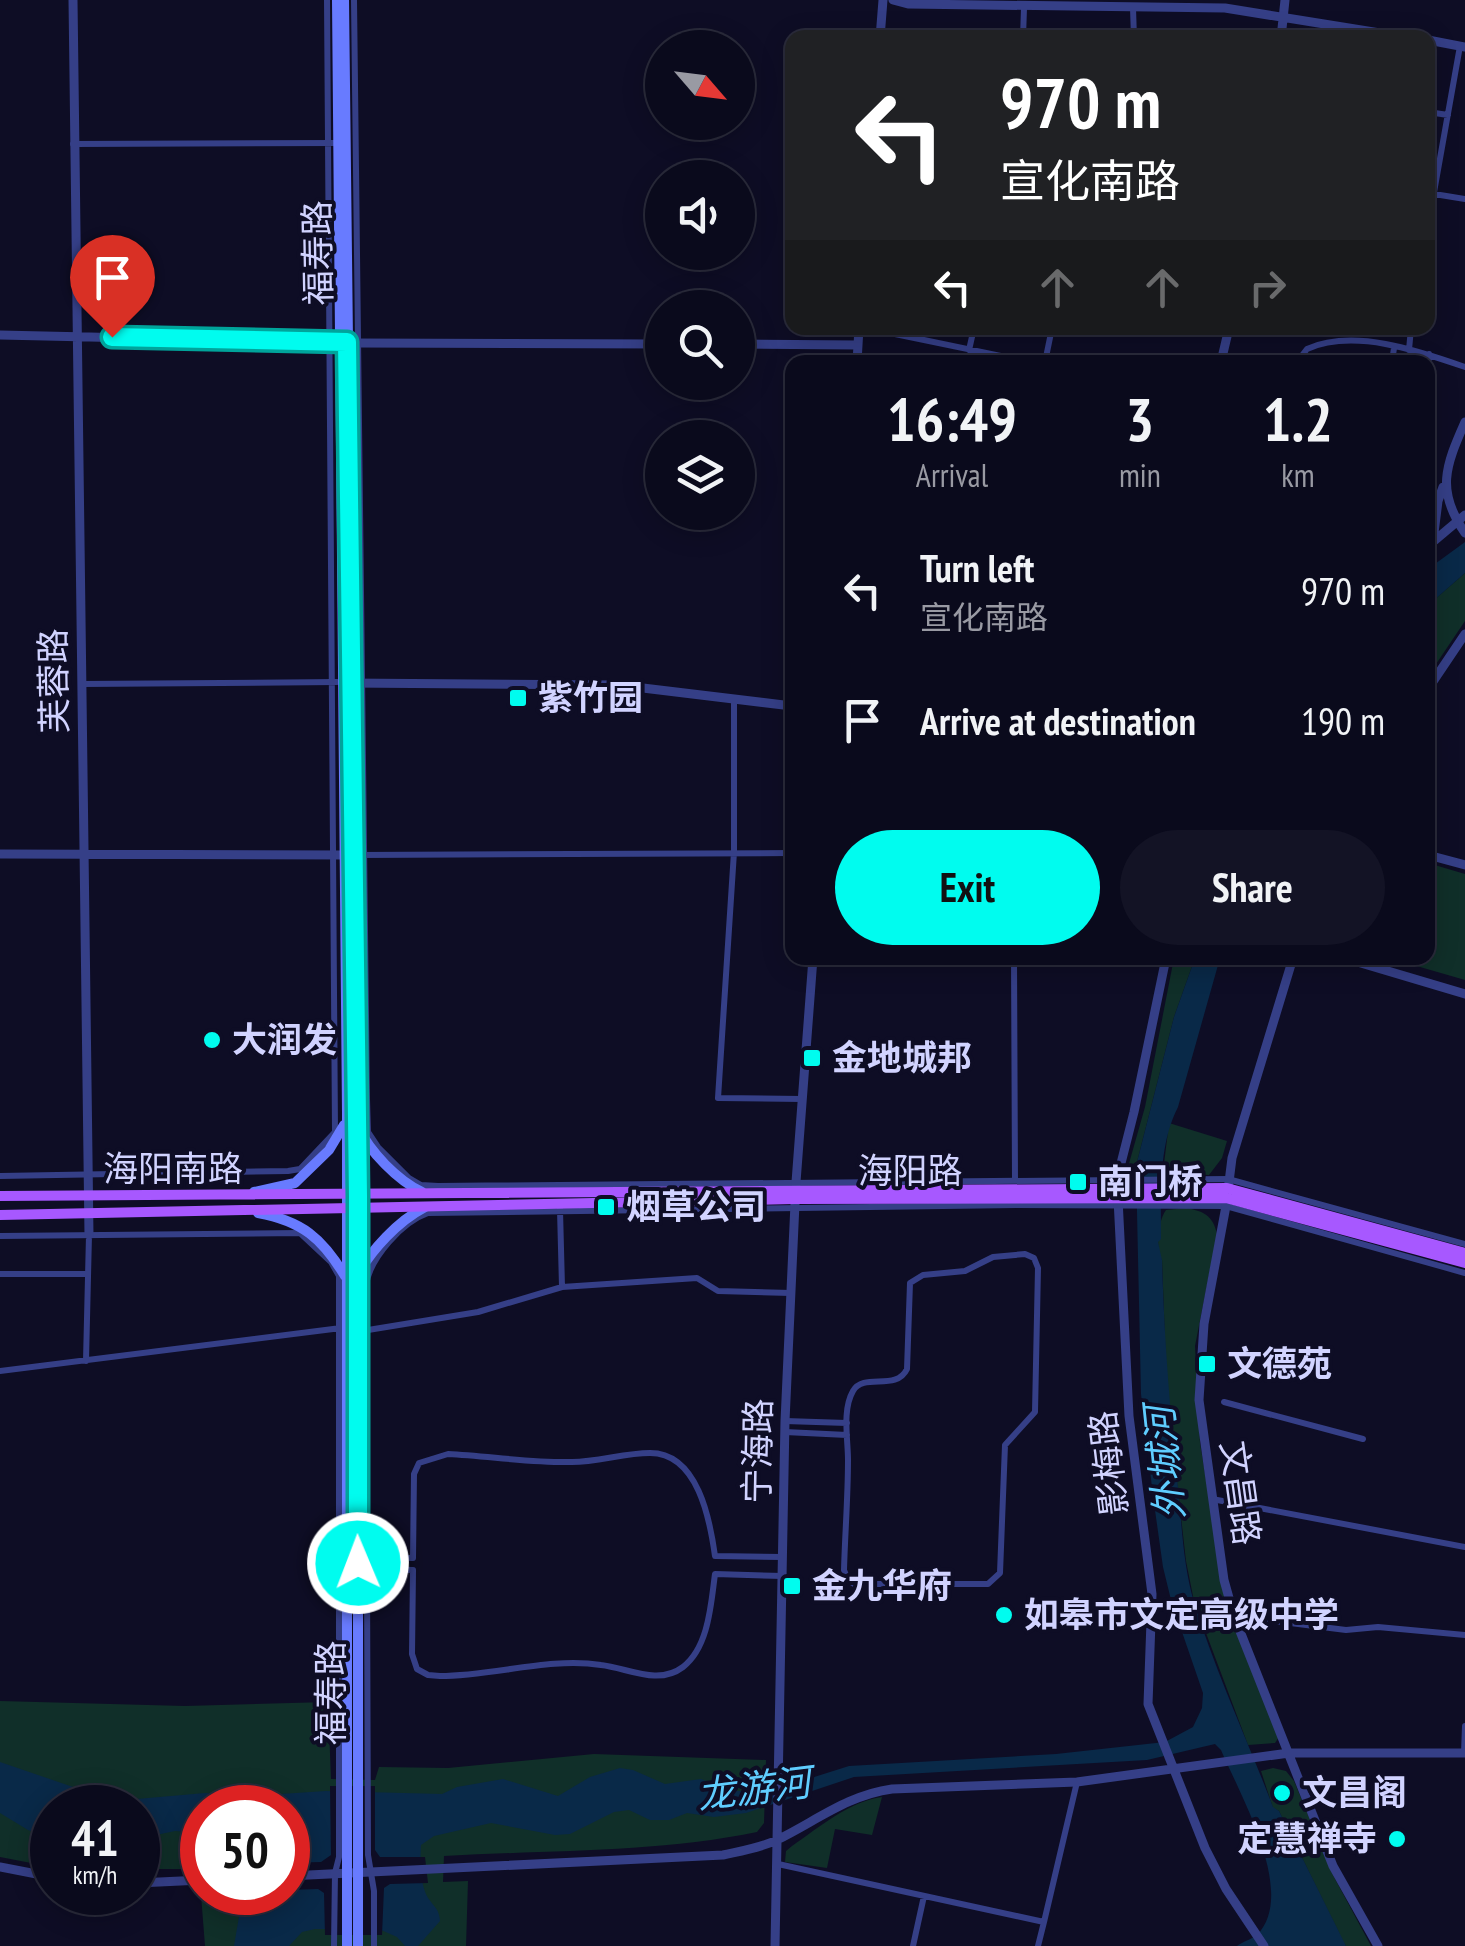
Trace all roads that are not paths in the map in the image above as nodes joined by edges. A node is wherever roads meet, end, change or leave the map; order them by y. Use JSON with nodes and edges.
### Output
{"nodes":[{"id":1,"x":73,"y":0,"type":"edge"},
{"id":2,"x":327,"y":0,"type":"edge"},
{"id":3,"x":340,"y":0,"type":"edge"},
{"id":4,"x":354,"y":0,"type":"edge"},
{"id":5,"x":882,"y":0,"type":"edge"},
{"id":6,"x":893,"y":0,"type":"edge"},
{"id":7,"x":911,"y":0,"type":"edge"},
{"id":8,"x":1285,"y":0,"type":"edge"},
{"id":9,"x":923,"y":5,"type":"junction"},
{"id":10,"x":1024,"y":8,"type":"junction"},
{"id":11,"x":1134,"y":8,"type":"junction"},
{"id":12,"x":1284,"y":15,"type":"junction"},
{"id":13,"x":880,"y":30,"type":"edge"},
{"id":14,"x":1023,"y":30,"type":"edge"},
{"id":15,"x":1134,"y":30,"type":"edge"},
{"id":16,"x":1281,"y":30,"type":"edge"},
{"id":17,"x":1367,"y":30,"type":"edge"},
{"id":18,"x":1435,"y":41,"type":"edge"},
{"id":19,"x":1462,"y":46,"type":"edge"},
{"id":20,"x":1435,"y":113,"type":"edge"},
{"id":21,"x":1448,"y":115,"type":"junction"},
{"id":22,"x":332,"y":143,"type":"junction"},
{"id":23,"x":72,"y":144,"type":"junction"},
{"id":24,"x":1435,"y":175,"type":"edge"},
{"id":25,"x":1435,"y":195,"type":"edge"},
{"id":26,"x":1465,"y":200,"type":"edge"},
{"id":27,"x":0,"y":335,"type":"edge"},
{"id":28,"x":859,"y":335,"type":"edge"},
{"id":29,"x":899,"y":335,"type":"edge"},
{"id":30,"x":972,"y":335,"type":"edge"},
{"id":31,"x":1411,"y":335,"type":"edge"},
{"id":32,"x":76,"y":337,"type":"junction"},
{"id":33,"x":343,"y":342,"type":"junction"},
{"id":34,"x":755,"y":343,"type":"edge"},
{"id":35,"x":645,"y":344,"type":"edge"},
{"id":36,"x":1394,"y":348,"type":"junction"},
{"id":37,"x":969,"y":350,"type":"junction"},
{"id":38,"x":1409,"y":350,"type":"junction"},
{"id":39,"x":1429,"y":354,"type":"edge"},
{"id":40,"x":994,"y":355,"type":"edge"},
{"id":41,"x":1302,"y":355,"type":"edge"},
{"id":42,"x":1393,"y":355,"type":"edge"},
{"id":43,"x":1435,"y":356,"type":"edge"},
{"id":44,"x":1465,"y":367,"type":"edge"},
{"id":45,"x":1465,"y":422,"type":"edge"},
{"id":46,"x":1444,"y":485,"type":"junction"},
{"id":47,"x":1435,"y":517,"type":"edge"},
{"id":48,"x":1462,"y":525,"type":"edge"},
{"id":49,"x":1435,"y":541,"type":"edge"},
{"id":50,"x":1465,"y":634,"type":"edge"},
{"id":51,"x":1435,"y":679,"type":"edge"},
{"id":52,"x":347,"y":683,"type":"junction"},
{"id":53,"x":82,"y":684,"type":"junction"},
{"id":54,"x":734,"y":698,"type":"junction"},
{"id":55,"x":785,"y":705,"type":"edge"},
{"id":56,"x":734,"y":852,"type":"junction"},
{"id":57,"x":785,"y":852,"type":"edge"},
{"id":58,"x":82,"y":853,"type":"junction"},
{"id":59,"x":0,"y":854,"type":"edge"},
{"id":60,"x":348,"y":855,"type":"junction"},
{"id":61,"x":1435,"y":856,"type":"edge"},
{"id":62,"x":1465,"y":865,"type":"edge"},
{"id":63,"x":812,"y":965,"type":"edge"},
{"id":64,"x":1014,"y":965,"type":"edge"},
{"id":65,"x":1165,"y":965,"type":"edge"},
{"id":66,"x":1290,"y":965,"type":"edge"},
{"id":67,"x":1368,"y":965,"type":"edge"},
{"id":68,"x":1465,"y":994,"type":"edge"},
{"id":69,"x":802,"y":1099,"type":"junction"},
{"id":70,"x":347,"y":1115,"type":"junction"},
{"id":71,"x":356,"y":1124,"type":"junction"},
{"id":72,"x":0,"y":1176,"type":"edge"},
{"id":73,"x":87,"y":1177,"type":"junction"},
{"id":74,"x":1121,"y":1192,"type":"junction"},
{"id":75,"x":1170,"y":1192,"type":"junction"},
{"id":76,"x":1015,"y":1193,"type":"junction"},
{"id":77,"x":1227,"y":1193,"type":"junction"},
{"id":78,"x":796,"y":1195,"type":"junction"},
{"id":79,"x":0,"y":1196,"type":"edge"},
{"id":80,"x":88,"y":1196,"type":"junction"},
{"id":81,"x":238,"y":1196,"type":"junction"},
{"id":82,"x":428,"y":1200,"type":"junction"},
{"id":83,"x":352,"y":1201,"type":"junction"},
{"id":84,"x":242,"y":1210,"type":"junction"},
{"id":85,"x":560,"y":1210,"type":"junction"},
{"id":86,"x":0,"y":1215,"type":"edge"},
{"id":87,"x":88,"y":1215,"type":"junction"},
{"id":88,"x":88,"y":1235,"type":"junction"},
{"id":89,"x":0,"y":1236,"type":"edge"},
{"id":90,"x":1462,"y":1256,"type":"edge"},
{"id":91,"x":1465,"y":1272,"type":"edge"},
{"id":92,"x":0,"y":1274,"type":"edge"},
{"id":93,"x":87,"y":1274,"type":"junction"},
{"id":94,"x":351,"y":1277,"type":"junction"},
{"id":95,"x":562,"y":1288,"type":"junction"},
{"id":96,"x":791,"y":1293,"type":"junction"},
{"id":97,"x":352,"y":1329,"type":"junction"},
{"id":98,"x":86,"y":1361,"type":"junction"},
{"id":99,"x":0,"y":1372,"type":"edge"},
{"id":100,"x":1224,"y":1402,"type":"dead end"},
{"id":101,"x":785,"y":1421,"type":"junction"},
{"id":102,"x":847,"y":1423,"type":"junction"},
{"id":103,"x":785,"y":1432,"type":"junction"},
{"id":104,"x":847,"y":1434,"type":"junction"},
{"id":105,"x":1362,"y":1440,"type":"dead end"},
{"id":106,"x":1212,"y":1499,"type":"junction"},
{"id":107,"x":1465,"y":1546,"type":"edge"},
{"id":108,"x":715,"y":1556,"type":"junction"},
{"id":109,"x":368,"y":1557,"type":"junction"},
{"id":110,"x":784,"y":1557,"type":"junction"},
{"id":111,"x":412,"y":1558,"type":"junction"},
{"id":112,"x":368,"y":1569,"type":"junction"},
{"id":113,"x":413,"y":1570,"type":"junction"},
{"id":114,"x":716,"y":1574,"type":"junction"},
{"id":115,"x":783,"y":1576,"type":"junction"},
{"id":116,"x":1234,"y":1616,"type":"junction"},
{"id":117,"x":1465,"y":1635,"type":"edge"},
{"id":118,"x":1465,"y":1726,"type":"edge"},
{"id":119,"x":1465,"y":1753,"type":"edge"},
{"id":120,"x":1289,"y":1754,"type":"junction"},
{"id":121,"x":349,"y":1761,"type":"junction"},
{"id":122,"x":1170,"y":1765,"type":"junction"},
{"id":123,"x":1077,"y":1782,"type":"junction"},
{"id":124,"x":779,"y":1840,"type":"junction"},
{"id":125,"x":778,"y":1864,"type":"junction"},
{"id":126,"x":0,"y":1867,"type":"edge"},
{"id":127,"x":30,"y":1873,"type":"edge"},
{"id":128,"x":353,"y":1873,"type":"junction"},
{"id":129,"x":310,"y":1875,"type":"edge"},
{"id":130,"x":924,"y":1896,"type":"junction"},
{"id":131,"x":1044,"y":1922,"type":"junction"},
{"id":132,"x":374,"y":1945,"type":"edge"},
{"id":133,"x":334,"y":1946,"type":"edge"},
{"id":134,"x":347,"y":1946,"type":"edge"},
{"id":135,"x":358,"y":1946,"type":"edge"},
{"id":136,"x":775,"y":1946,"type":"edge"},
{"id":137,"x":913,"y":1946,"type":"edge"},
{"id":138,"x":1038,"y":1946,"type":"edge"},
{"id":139,"x":1264,"y":1946,"type":"edge"},
{"id":140,"x":1378,"y":1946,"type":"edge"}],
"edges":[{"from":1,"to":23,"type":"street","name":"芙蓉路"},
{"from":2,"to":22,"type":"street"},
{"from":3,"to":22,"type":"main road","name":"福寿路"},
{"from":3,"to":33,"type":"main road","name":"福寿路"},
{"from":4,"to":33,"type":"street"},
{"from":5,"to":13,"type":"street"},
{"from":6,"to":9,"type":"street"},
{"from":7,"to":9,"type":"street"},
{"from":8,"to":12,"type":"street"},
{"from":9,"to":10,"type":"street"},
{"from":10,"to":11,"type":"street"},
{"from":10,"to":14,"type":"street"},
{"from":11,"to":12,"type":"street"},
{"from":11,"to":15,"type":"street"},
{"from":12,"to":16,"type":"street"},
{"from":12,"to":17,"type":"street"},
{"from":18,"to":19,"type":"street"},
{"from":19,"to":21,"type":"street"},
{"from":20,"to":21,"type":"street"},
{"from":21,"to":24,"type":"street"},
{"from":22,"to":23,"type":"street"},
{"from":22,"to":33,"type":"main road","name":"福寿路"},
{"from":23,"to":32,"type":"street","name":"芙蓉路"},
{"from":25,"to":26,"type":"street"},
{"from":27,"to":32,"type":"street"},
{"from":28,"to":34,"type":"street"},
{"from":29,"to":37,"type":"street"},
{"from":30,"to":37,"type":"street"},
{"from":31,"to":38,"type":"street"},
{"from":32,"to":33,"type":"street"},
{"from":32,"to":53,"type":"street","name":"芙蓉路"},
{"from":33,"to":35,"type":"street"},
{"from":33,"to":52,"type":"main road","name":"福寿路"},
{"from":33,"to":52,"type":"street"},
{"from":36,"to":38,"type":"street"},
{"from":36,"to":41,"type":"street"},
{"from":36,"to":42,"type":"street"},
{"from":37,"to":40,"type":"street"},
{"from":38,"to":39,"type":"street"},
{"from":43,"to":44,"type":"street"},
{"from":45,"to":46,"type":"street"},
{"from":46,"to":47,"type":"street"},
{"from":46,"to":48,"type":"street"},
{"from":48,"to":49,"type":"street"},
{"from":50,"to":51,"type":"street"},
{"from":52,"to":53,"type":"street"},
{"from":52,"to":54,"type":"street"},
{"from":52,"to":60,"type":"main road","name":"福寿路"},
{"from":52,"to":60,"type":"street"},
{"from":53,"to":58,"type":"street","name":"芙蓉路"},
{"from":54,"to":55,"type":"street"},
{"from":54,"to":56,"type":"street"},
{"from":56,"to":57,"type":"street"},
{"from":56,"to":60,"type":"street"},
{"from":56,"to":69,"type":"street"},
{"from":58,"to":59,"type":"street"},
{"from":58,"to":60,"type":"street"},
{"from":58,"to":73,"type":"street","name":"芙蓉路"},
{"from":60,"to":70,"type":"main road","name":"福寿路"},
{"from":60,"to":71,"type":"main road","name":"福寿路"},
{"from":60,"to":73,"type":"street"},
{"from":60,"to":78,"type":"street"},
{"from":61,"to":62,"type":"street"},
{"from":63,"to":69,"type":"street","name":"宁海路"},
{"from":64,"to":76,"type":"street"},
{"from":65,"to":74,"type":"street","name":"影梅路"},
{"from":66,"to":77,"type":"street","name":"文昌路"},
{"from":67,"to":68,"type":"street"},
{"from":69,"to":78,"type":"street","name":"宁海路"},
{"from":70,"to":81,"type":"main road"},
{"from":70,"to":83,"type":"main road","name":"福寿路"},
{"from":71,"to":82,"type":"main road"},
{"from":71,"to":83,"type":"main road","name":"福寿路"},
{"from":72,"to":73,"type":"street"},
{"from":73,"to":80,"type":"street","name":"芙蓉路"},
{"from":74,"to":75,"type":"main road","name":"海阳路"},
{"from":74,"to":75,"type":"street"},
{"from":74,"to":76,"type":"main road","name":"海阳路"},
{"from":74,"to":76,"type":"street"},
{"from":74,"to":122,"type":"street","name":"影梅路"},
{"from":75,"to":77,"type":"main road","name":"海阳路"},
{"from":75,"to":77,"type":"street"},
{"from":76,"to":78,"type":"main road","name":"海阳路"},
{"from":76,"to":78,"type":"street"},
{"from":77,"to":90,"type":"main road","name":"海阳路"},
{"from":77,"to":90,"type":"street"},
{"from":77,"to":106,"type":"street","name":"文昌路"},
{"from":78,"to":82,"type":"main road","name":"海阳路"},
{"from":78,"to":85,"type":"street"},
{"from":78,"to":96,"type":"street","name":"宁海路"},
{"from":79,"to":80,"type":"main road","name":"海阳南路"},
{"from":80,"to":81,"type":"main road","name":"海阳南路"},
{"from":80,"to":87,"type":"street","name":"芙蓉路"},
{"from":81,"to":83,"type":"main road","name":"海阳南路"},
{"from":82,"to":83,"type":"main road","name":"海阳路"},
{"from":82,"to":94,"type":"main road"},
{"from":83,"to":84,"type":"main road","name":"海阳南路"},
{"from":83,"to":94,"type":"main road","name":"福寿路"},
{"from":84,"to":87,"type":"main road","name":"海阳南路"},
{"from":84,"to":94,"type":"main road"},
{"from":85,"to":95,"type":"street"},
{"from":85,"to":97,"type":"street"},
{"from":86,"to":87,"type":"main road","name":"海阳南路"},
{"from":87,"to":88,"type":"street","name":"芙蓉路"},
{"from":88,"to":89,"type":"street"},
{"from":88,"to":93,"type":"street","name":"芙蓉路"},
{"from":88,"to":97,"type":"street"},
{"from":90,"to":91,"type":"street"},
{"from":92,"to":93,"type":"street"},
{"from":93,"to":98,"type":"street","name":"芙蓉路"},
{"from":94,"to":97,"type":"main road","name":"福寿路"},
{"from":95,"to":96,"type":"street"},
{"from":95,"to":97,"type":"street"},
{"from":96,"to":101,"type":"street","name":"宁海路"},
{"from":97,"to":98,"type":"street"},
{"from":97,"to":109,"type":"street"},
{"from":97,"to":121,"type":"main road","name":"福寿路"},
{"from":98,"to":99,"type":"street"},
{"from":100,"to":105,"type":"street"},
{"from":101,"to":102,"type":"street"},
{"from":101,"to":103,"type":"street","name":"宁海路"},
{"from":102,"to":104,"type":"street"},
{"from":102,"to":104,"type":"street"},
{"from":103,"to":104,"type":"street"},
{"from":103,"to":110,"type":"street","name":"宁海路"},
{"from":106,"to":107,"type":"street"},
{"from":106,"to":116,"type":"street","name":"文昌路"},
{"from":108,"to":110,"type":"street"},
{"from":108,"to":111,"type":"street"},
{"from":108,"to":114,"type":"street"},
{"from":109,"to":111,"type":"street"},
{"from":109,"to":112,"type":"street"},
{"from":110,"to":115,"type":"street","name":"宁海路"},
{"from":111,"to":113,"type":"street"},
{"from":112,"to":113,"type":"street"},
{"from":112,"to":128,"type":"street"},
{"from":113,"to":114,"type":"street"},
{"from":114,"to":115,"type":"street"},
{"from":115,"to":124,"type":"street","name":"宁海路"},
{"from":116,"to":117,"type":"street"},
{"from":116,"to":120,"type":"street","name":"文昌路"},
{"from":118,"to":119,"type":"street"},
{"from":119,"to":120,"type":"street"},
{"from":120,"to":122,"type":"street"},
{"from":120,"to":140,"type":"street","name":"文昌路"},
{"from":121,"to":128,"type":"main road","name":"福寿路"},
{"from":121,"to":128,"type":"street"},
{"from":122,"to":123,"type":"street"},
{"from":122,"to":139,"type":"street","name":"影梅路"},
{"from":123,"to":124,"type":"street"},
{"from":123,"to":131,"type":"street"},
{"from":124,"to":125,"type":"street","name":"宁海路"},
{"from":124,"to":128,"type":"street"},
{"from":125,"to":130,"type":"street"},
{"from":125,"to":136,"type":"street","name":"宁海路"},
{"from":126,"to":127,"type":"street"},
{"from":128,"to":129,"type":"street"},
{"from":128,"to":132,"type":"street"},
{"from":128,"to":133,"type":"street"},
{"from":128,"to":134,"type":"main road","name":"福寿路"},
{"from":128,"to":135,"type":"main road","name":"福寿路"},
{"from":130,"to":131,"type":"street"},
{"from":130,"to":137,"type":"street"},
{"from":131,"to":138,"type":"street"}]}
